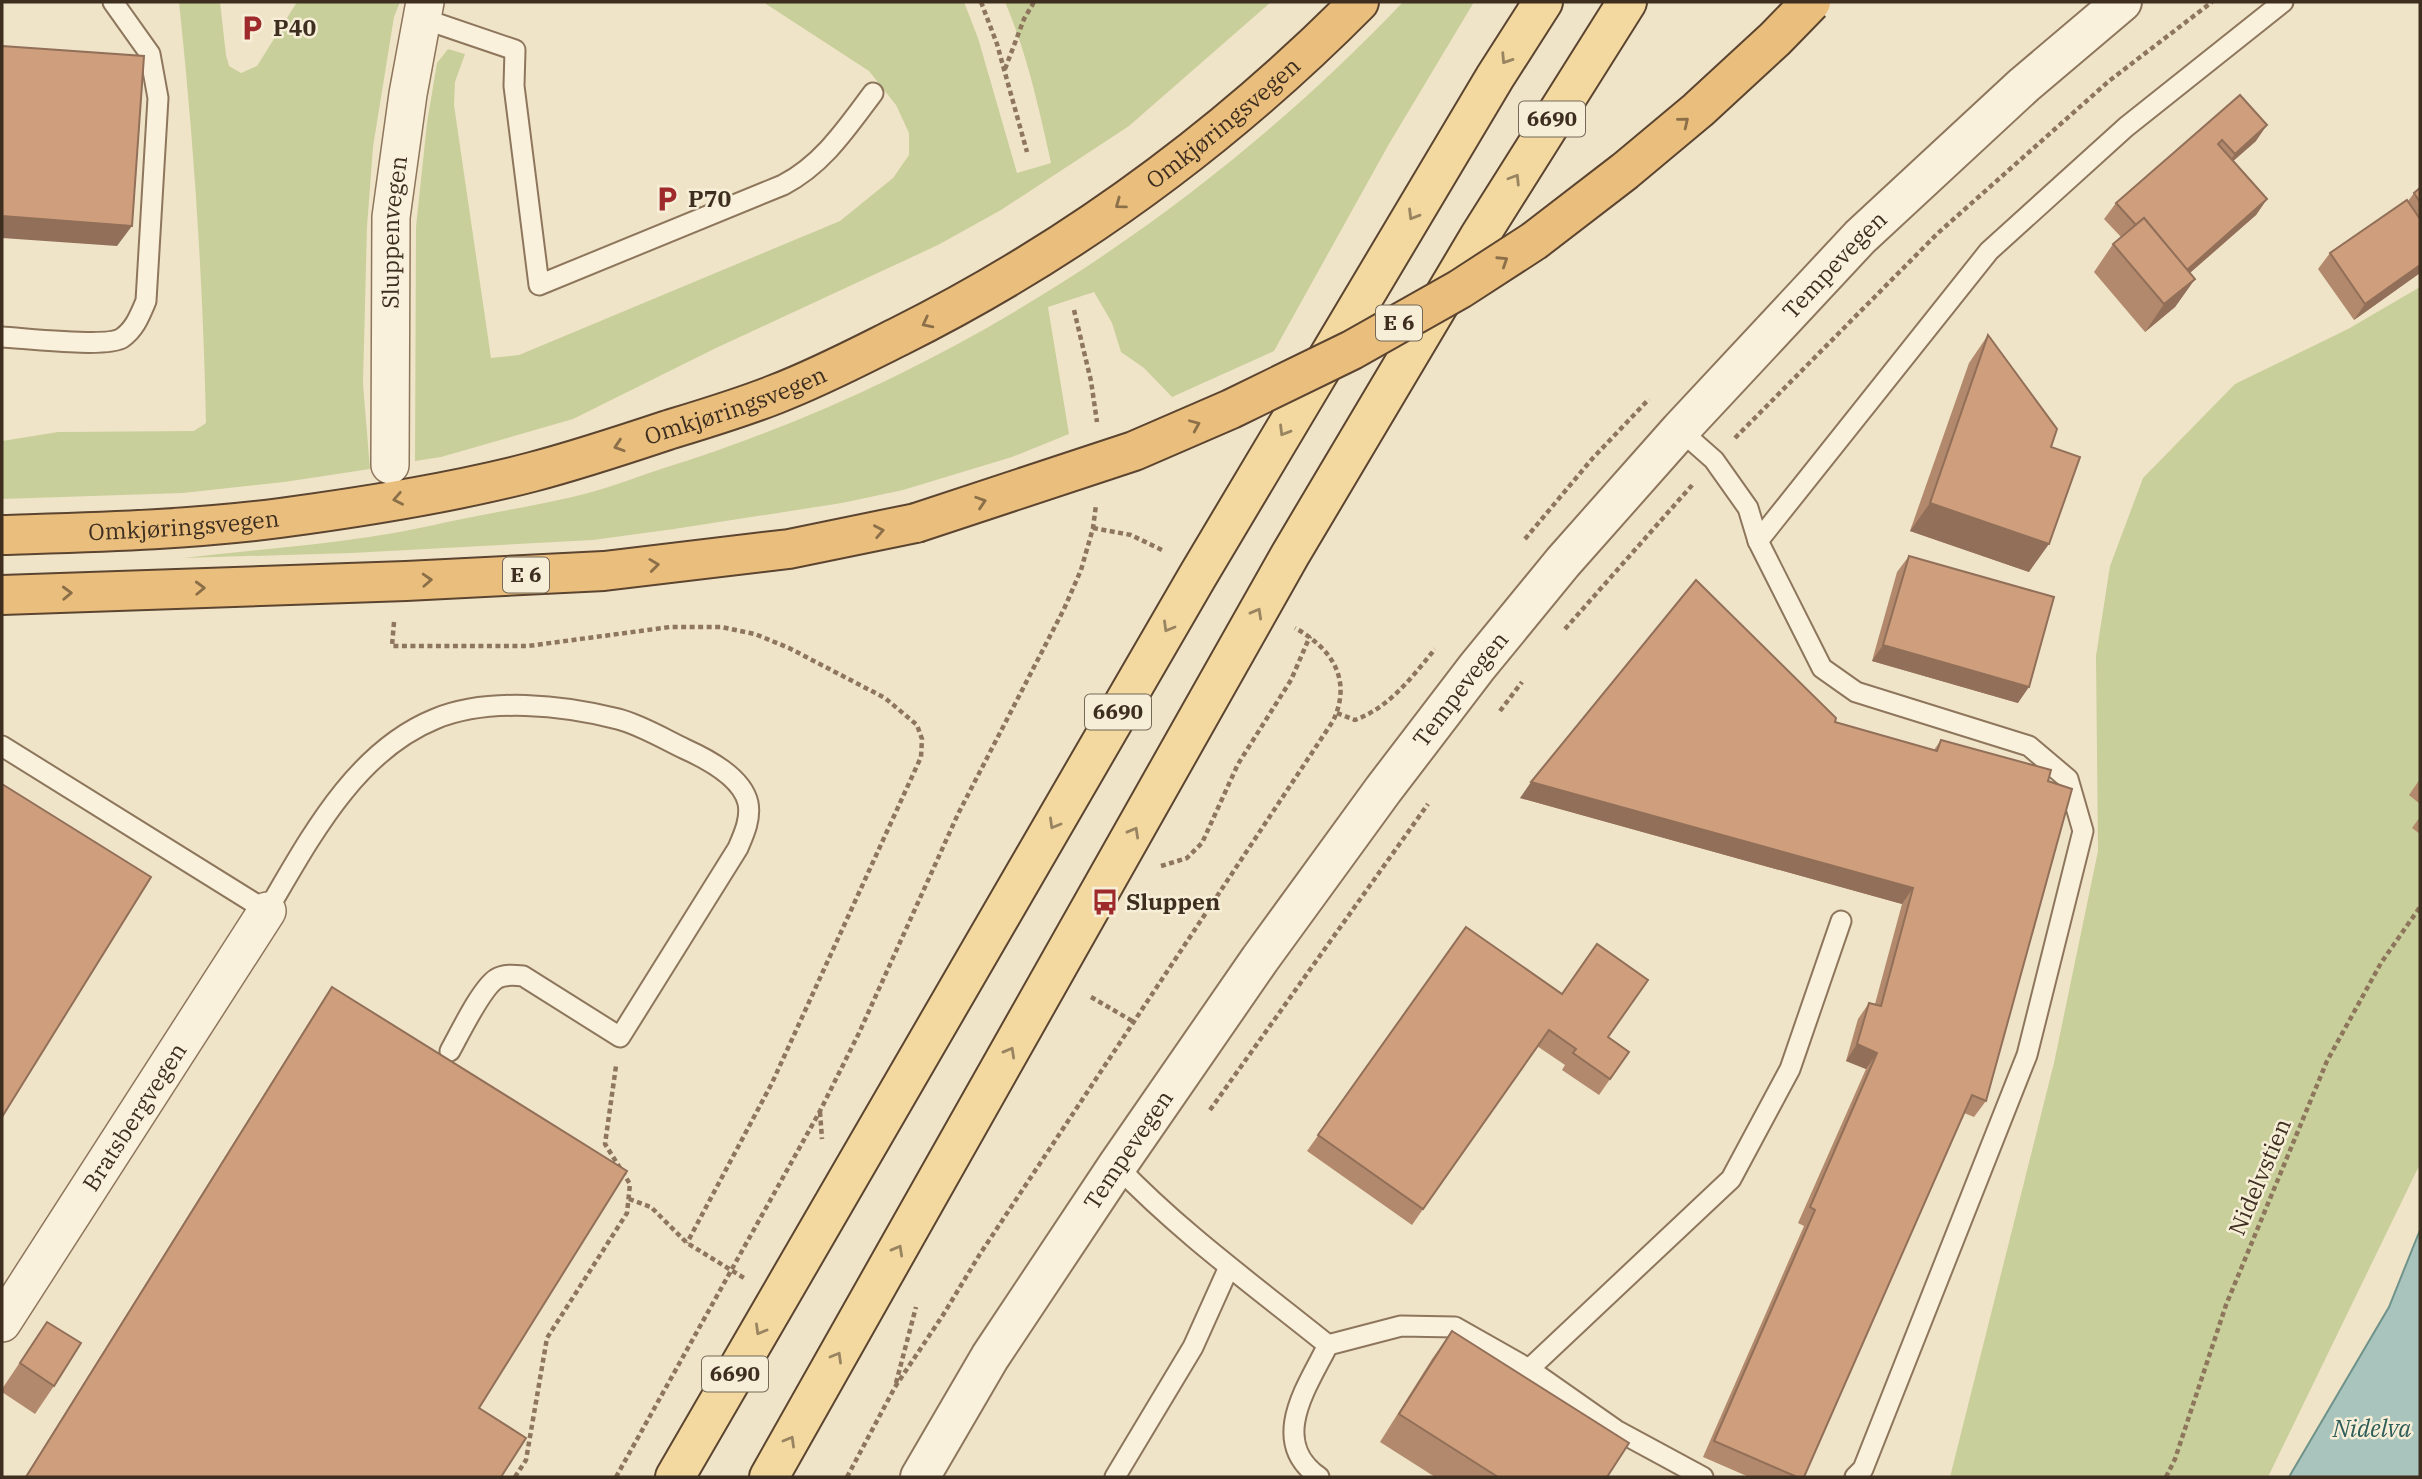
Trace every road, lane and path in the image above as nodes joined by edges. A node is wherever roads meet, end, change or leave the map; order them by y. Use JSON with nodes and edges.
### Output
{"nodes":[{"id":1,"x":113,"y":2,"type":"edge"},
{"id":2,"x":981,"y":2,"type":"edge"},
{"id":3,"x":1034,"y":2,"type":"edge"},
{"id":4,"x":1359,"y":2,"type":"edge"},
{"id":5,"x":1543,"y":2,"type":"edge"},
{"id":6,"x":1627,"y":2,"type":"edge"},
{"id":7,"x":1811,"y":2,"type":"edge"},
{"id":8,"x":2122,"y":2,"type":"edge"},
{"id":9,"x":2212,"y":2,"type":"edge"},
{"id":10,"x":2283,"y":2,"type":"edge"},
{"id":11,"x":423,"y":10,"type":"edge"},
{"id":12,"x":1004,"y":70,"type":"junction"},
{"id":13,"x":873,"y":93,"type":"dead end"},
{"id":14,"x":1027,"y":152,"type":"dead end"},
{"id":15,"x":1074,"y":310,"type":"dead end"},
{"id":16,"x":2,"y":337,"type":"edge"},
{"id":17,"x":1098,"y":430,"type":"dead end"},
{"id":18,"x":1680,"y":430,"type":"junction"},
{"id":19,"x":1714,"y":460,"type":"junction"},
{"id":20,"x":390,"y":465,"type":"dead end"},
{"id":21,"x":1096,"y":509,"type":"dead end"},
{"id":22,"x":1093,"y":528,"type":"junction"},
{"id":23,"x":2,"y":535,"type":"edge"},
{"id":24,"x":1758,"y":541,"type":"junction"},
{"id":25,"x":1164,"y":551,"type":"dead end"},
{"id":26,"x":2,"y":595,"type":"edge"},
{"id":27,"x":395,"y":611,"type":"dead end"},
{"id":28,"x":1291,"y":625,"type":"dead end"},
{"id":29,"x":1310,"y":636,"type":"junction"},
{"id":30,"x":1559,"y":636,"type":"dead end"},
{"id":31,"x":456,"y":647,"type":"dead end"},
{"id":32,"x":1524,"y":679,"type":"dead end"},
{"id":33,"x":1499,"y":712,"type":"dead end"},
{"id":34,"x":2,"y":746,"type":"edge"},
{"id":35,"x":1432,"y":798,"type":"dead end"},
{"id":36,"x":1155,"y":868,"type":"dead end"},
{"id":37,"x":2420,"y":907,"type":"edge"},
{"id":38,"x":267,"y":911,"type":"junction"},
{"id":39,"x":1841,"y":921,"type":"dead end"},
{"id":40,"x":1090,"y":997,"type":"dead end"},
{"id":41,"x":1134,"y":1021,"type":"junction"},
{"id":42,"x":620,"y":1037,"type":"junction"},
{"id":43,"x":450,"y":1051,"type":"dead end"},
{"id":44,"x":820,"y":1111,"type":"junction"},
{"id":45,"x":1203,"y":1120,"type":"dead end"},
{"id":46,"x":822,"y":1143,"type":"dead end"},
{"id":47,"x":1116,"y":1166,"type":"junction"},
{"id":48,"x":628,"y":1199,"type":"junction"},
{"id":49,"x":1229,"y":1267,"type":"junction"},
{"id":50,"x":732,"y":1270,"type":"junction"},
{"id":51,"x":745,"y":1279,"type":"dead end"},
{"id":52,"x":918,"y":1298,"type":"dead end"},
{"id":53,"x":2,"y":1323,"type":"edge"},
{"id":54,"x":1328,"y":1345,"type":"junction"},
{"id":55,"x":1529,"y":1369,"type":"junction"},
{"id":56,"x":895,"y":1387,"type":"junction"},
{"id":57,"x":623,"y":1464,"type":"junction"},
{"id":58,"x":631,"y":1468,"type":"dead end"},
{"id":59,"x":515,"y":1477,"type":"edge"},
{"id":60,"x":616,"y":1477,"type":"edge"},
{"id":61,"x":675,"y":1477,"type":"edge"},
{"id":62,"x":769,"y":1477,"type":"edge"},
{"id":63,"x":847,"y":1477,"type":"edge"},
{"id":64,"x":920,"y":1477,"type":"edge"},
{"id":65,"x":1115,"y":1477,"type":"edge"},
{"id":66,"x":1319,"y":1477,"type":"edge"},
{"id":67,"x":1703,"y":1477,"type":"edge"},
{"id":68,"x":1855,"y":1477,"type":"edge"},
{"id":69,"x":2166,"y":1477,"type":"edge"}],
"edges":[{"from":1,"to":16,"type":"lane"},
{"from":2,"to":12,"type":"path"},
{"from":3,"to":12,"type":"path"},
{"from":4,"to":23,"type":"highway","name":"Omkjøringsvegen","one_way":true},
{"from":5,"to":61,"type":"main road","number":"6690","one_way":true},
{"from":62,"to":6,"type":"main road","number":"6690","one_way":true},
{"from":26,"to":7,"type":"highway","number":"E 6","one_way":true,"bridge":true},
{"from":8,"to":18,"type":"street","name":"Tempevegen"},
{"from":9,"to":19,"type":"path"},
{"from":10,"to":24,"type":"lane"},
{"from":11,"to":13,"type":"lane"},
{"from":11,"to":20,"type":"street","name":"Sluppenvegen"},
{"from":12,"to":14,"type":"path"},
{"from":15,"to":17,"type":"path"},
{"from":18,"to":19,"type":"lane"},
{"from":18,"to":47,"type":"street","name":"Tempevegen"},
{"from":19,"to":24,"type":"lane"},
{"from":19,"to":30,"type":"path"},
{"from":21,"to":22,"type":"path"},
{"from":22,"to":25,"type":"path"},
{"from":22,"to":44,"type":"path"},
{"from":24,"to":68,"type":"lane"},
{"from":27,"to":31,"type":"path"},
{"from":28,"to":29,"type":"path"},
{"from":29,"to":36,"type":"path"},
{"from":29,"to":41,"type":"path"},
{"from":32,"to":33,"type":"path"},
{"from":34,"to":38,"type":"lane"},
{"from":35,"to":45,"type":"path"},
{"from":37,"to":69,"type":"path","name":"Nidelvstien"},
{"from":38,"to":42,"type":"lane"},
{"from":38,"to":53,"type":"street","name":"Bratsbergvegen"},
{"from":39,"to":55,"type":"lane"},
{"from":40,"to":41,"type":"path"},
{"from":41,"to":56,"type":"path"},
{"from":42,"to":43,"type":"lane"},
{"from":42,"to":48,"type":"path"},
{"from":44,"to":46,"type":"path"},
{"from":44,"to":50,"type":"path"},
{"from":47,"to":49,"type":"lane"},
{"from":47,"to":64,"type":"street","name":"Tempevegen"},
{"from":48,"to":50,"type":"path"},
{"from":48,"to":59,"type":"path"},
{"from":49,"to":54,"type":"lane"},
{"from":49,"to":65,"type":"lane"},
{"from":50,"to":51,"type":"path"},
{"from":50,"to":57,"type":"path"},
{"from":52,"to":56,"type":"path"},
{"from":54,"to":55,"type":"lane"},
{"from":54,"to":66,"type":"lane"},
{"from":55,"to":67,"type":"lane"},
{"from":56,"to":63,"type":"path"},
{"from":57,"to":58,"type":"path"},
{"from":57,"to":60,"type":"path"}]}
